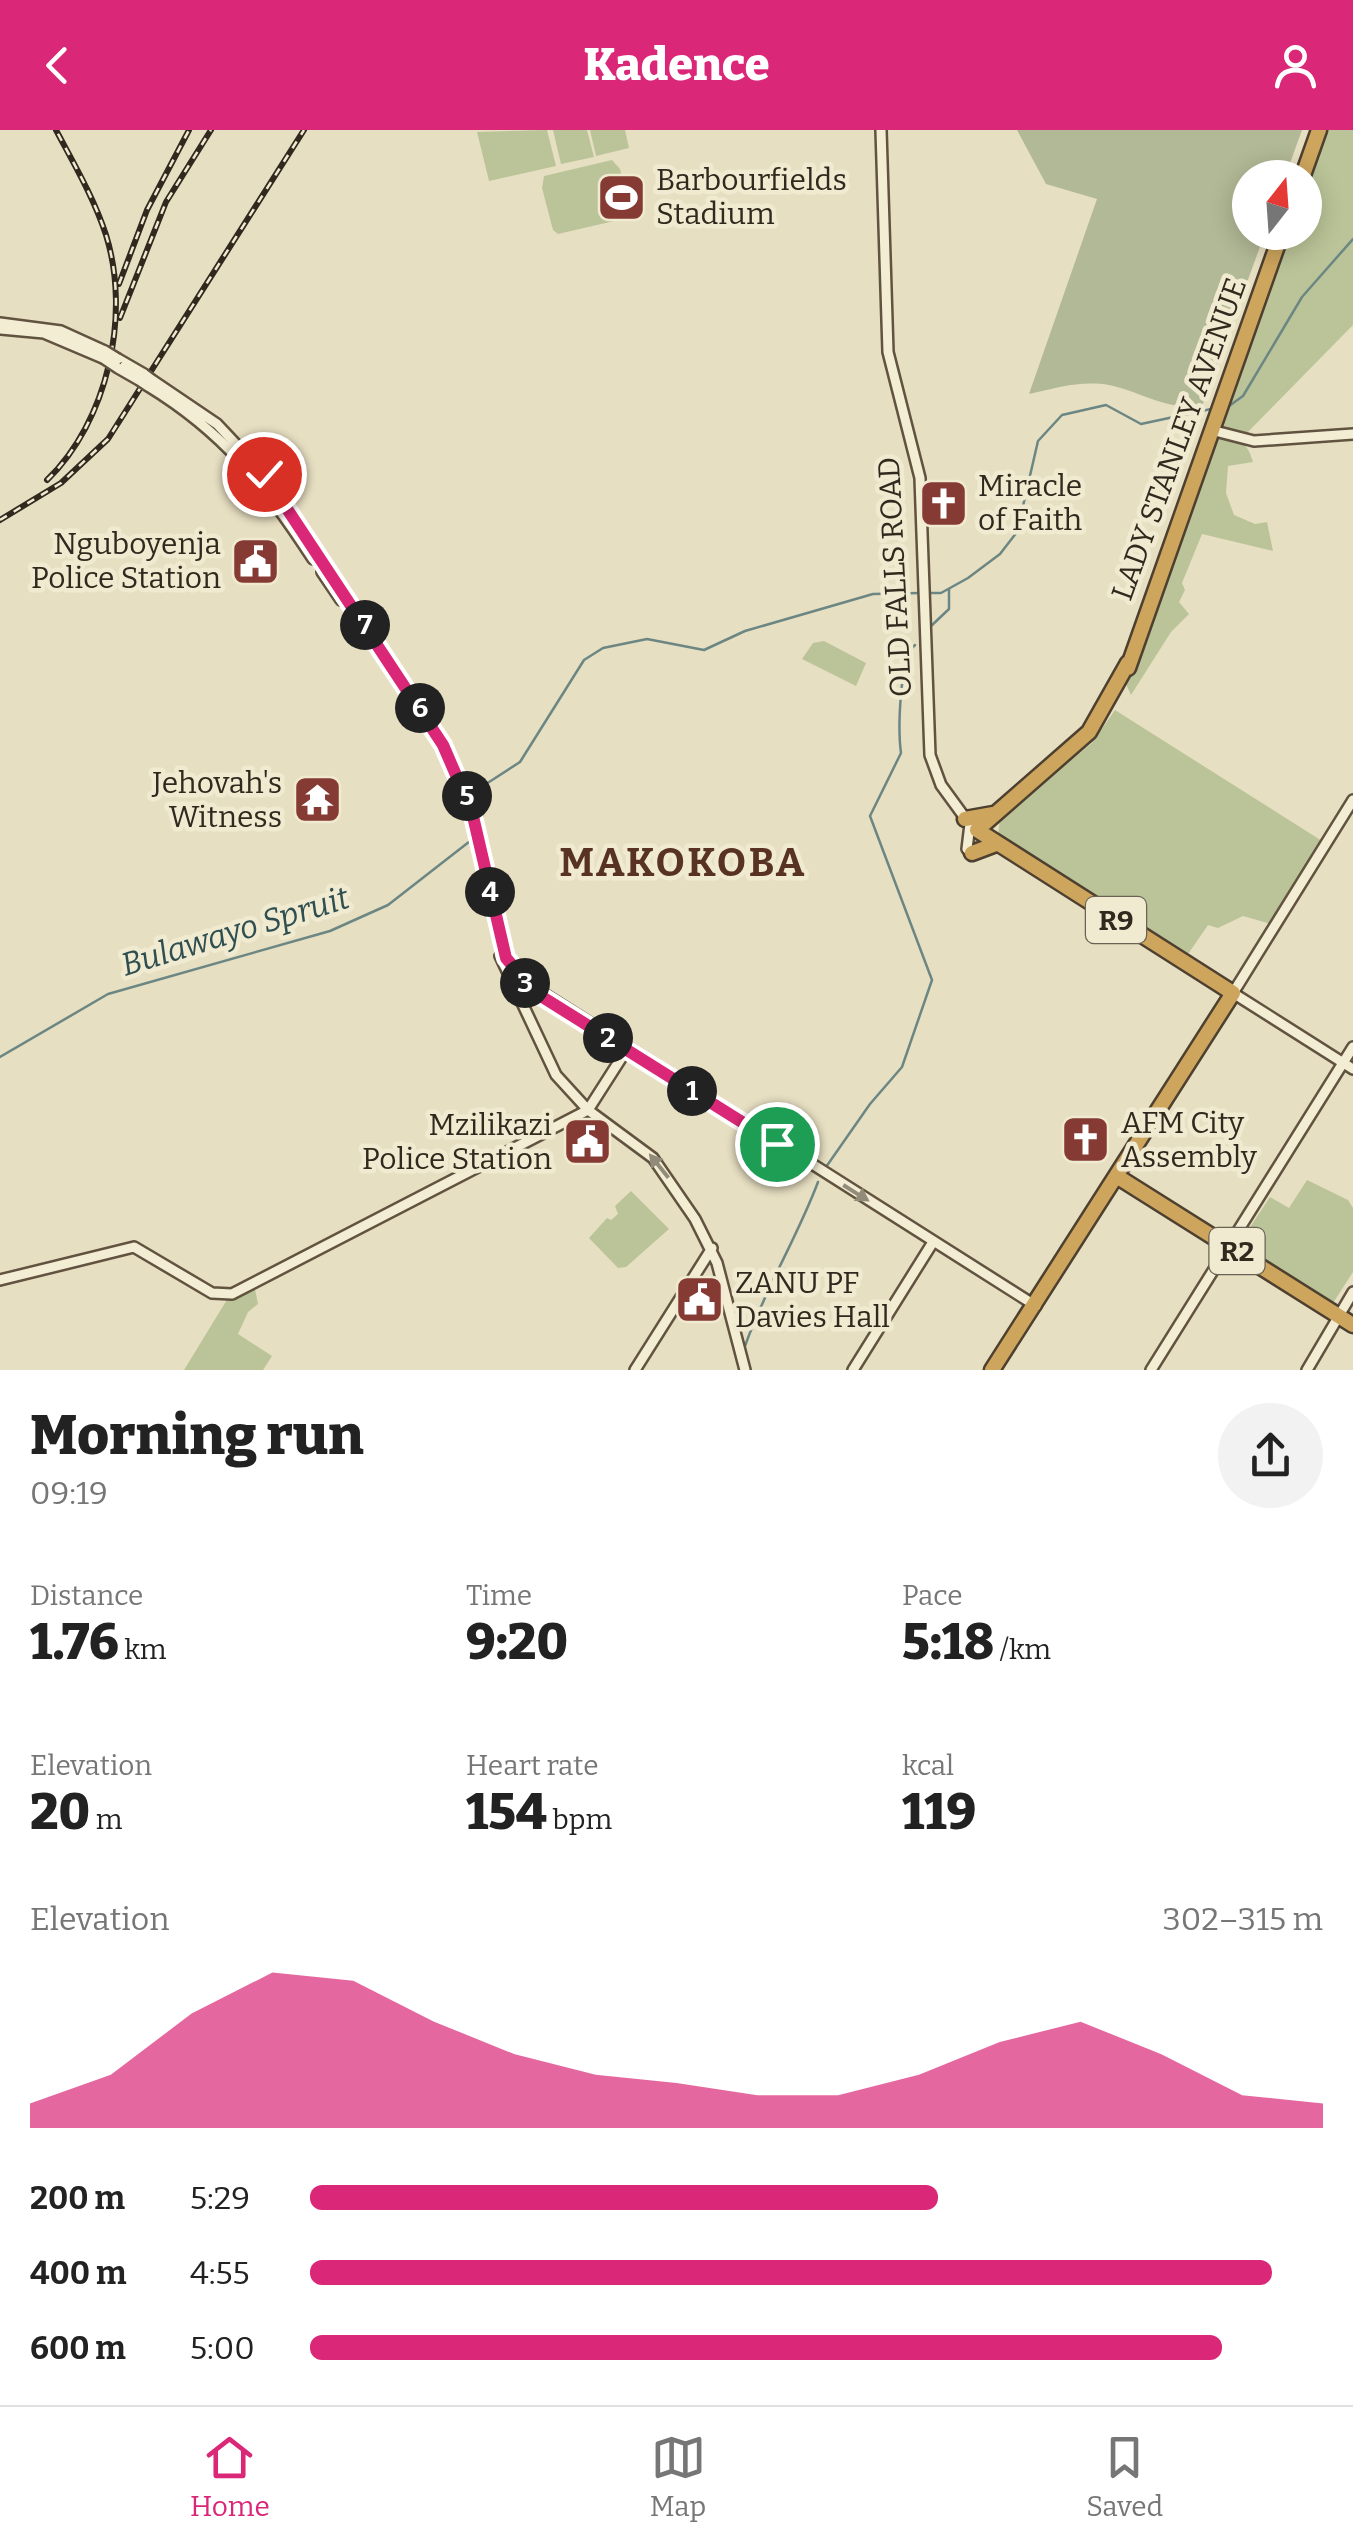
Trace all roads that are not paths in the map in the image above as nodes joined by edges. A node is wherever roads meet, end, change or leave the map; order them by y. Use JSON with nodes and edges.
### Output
{"nodes":[{"id":1,"x":881,"y":130,"type":"edge"},
{"id":2,"x":1319,"y":130,"type":"edge"},
{"id":3,"x":1308,"y":160,"type":"edge"},
{"id":4,"x":1275,"y":250,"type":"edge"},
{"id":5,"x":0,"y":326,"type":"edge"},
{"id":6,"x":1211,"y":430,"type":"junction"},
{"id":7,"x":1353,"y":434,"type":"edge"},
{"id":8,"x":1353,"y":800,"type":"edge"},
{"id":9,"x":996,"y":815,"type":"junction"},
{"id":10,"x":974,"y":827,"type":"junction"},
{"id":11,"x":476,"y":837,"type":"junction"},
{"id":12,"x":998,"y":845,"type":"junction"},
{"id":13,"x":969,"y":851,"type":"joint"},
{"id":14,"x":536,"y":993,"type":"junction"},
{"id":15,"x":1233,"y":993,"type":"junction"},
{"id":16,"x":518,"y":1004,"type":"junction"},
{"id":17,"x":1353,"y":1048,"type":"edge"},
{"id":18,"x":627,"y":1049,"type":"junction"},
{"id":19,"x":1348,"y":1066,"type":"edge"},
{"id":20,"x":588,"y":1110,"type":"junction"},
{"id":21,"x":1122,"y":1173,"type":"junction"},
{"id":22,"x":932,"y":1242,"type":"junction"},
{"id":23,"x":1229,"y":1246,"type":"junction"},
{"id":24,"x":712,"y":1248,"type":"junction"},
{"id":25,"x":700,"y":1268,"type":"junction"},
{"id":26,"x":720,"y":1274,"type":"junction"},
{"id":27,"x":0,"y":1280,"type":"edge"},
{"id":28,"x":1353,"y":1292,"type":"edge"},
{"id":29,"x":1036,"y":1307,"type":"junction"},
{"id":30,"x":1343,"y":1316,"type":"edge"},
{"id":31,"x":635,"y":1370,"type":"edge"},
{"id":32,"x":745,"y":1370,"type":"edge"},
{"id":33,"x":852,"y":1370,"type":"edge"},
{"id":34,"x":992,"y":1370,"type":"edge"},
{"id":35,"x":1001,"y":1370,"type":"edge"},
{"id":36,"x":1151,"y":1370,"type":"edge"},
{"id":37,"x":1305,"y":1370,"type":"edge"}],
"edges":[{"from":1,"to":10,"type":"street","name":"OLD FALLS ROAD"},
{"from":2,"to":3,"type":"highway"},
{"from":4,"to":6,"type":"highway","name":"LADY STANLEY AVENUE"},
{"from":5,"to":11,"type":"street","bridge":true},
{"from":6,"to":7,"type":"street"},
{"from":6,"to":9,"type":"highway","name":"LADY STANLEY AVENUE"},
{"from":8,"to":15,"type":"street"},
{"from":9,"to":10,"type":"highway","name":"LADY STANLEY AVENUE"},
{"from":9,"to":10,"type":"highway"},
{"from":9,"to":12,"type":"highway"},
{"from":10,"to":12,"type":"highway","number":"R9"},
{"from":10,"to":13,"type":"street"},
{"from":11,"to":14,"type":"street"},
{"from":11,"to":16,"type":"street"},
{"from":12,"to":13,"type":"highway"},
{"from":12,"to":15,"type":"highway","number":"R9"},
{"from":14,"to":16,"type":"street"},
{"from":14,"to":18,"type":"street"},
{"from":15,"to":19,"type":"street"},
{"from":15,"to":21,"type":"highway"},
{"from":16,"to":20,"type":"street"},
{"from":17,"to":19,"type":"street"},
{"from":18,"to":20,"type":"street"},
{"from":18,"to":22,"type":"street","one_way":true},
{"from":19,"to":23,"type":"street"},
{"from":24,"to":20,"type":"street","one_way":true},
{"from":20,"to":27,"type":"street"},
{"from":21,"to":23,"type":"highway","number":"R2"},
{"from":21,"to":29,"type":"highway"},
{"from":21,"to":35,"type":"highway"},
{"from":22,"to":29,"type":"street"},
{"from":22,"to":33,"type":"street"},
{"from":23,"to":30,"type":"highway","number":"R2"},
{"from":23,"to":36,"type":"street"},
{"from":24,"to":25,"type":"street"},
{"from":24,"to":26,"type":"street"},
{"from":25,"to":26,"type":"street"},
{"from":25,"to":31,"type":"street"},
{"from":26,"to":32,"type":"street"},
{"from":28,"to":30,"type":"street"},
{"from":29,"to":34,"type":"highway"},
{"from":30,"to":37,"type":"street"}]}
